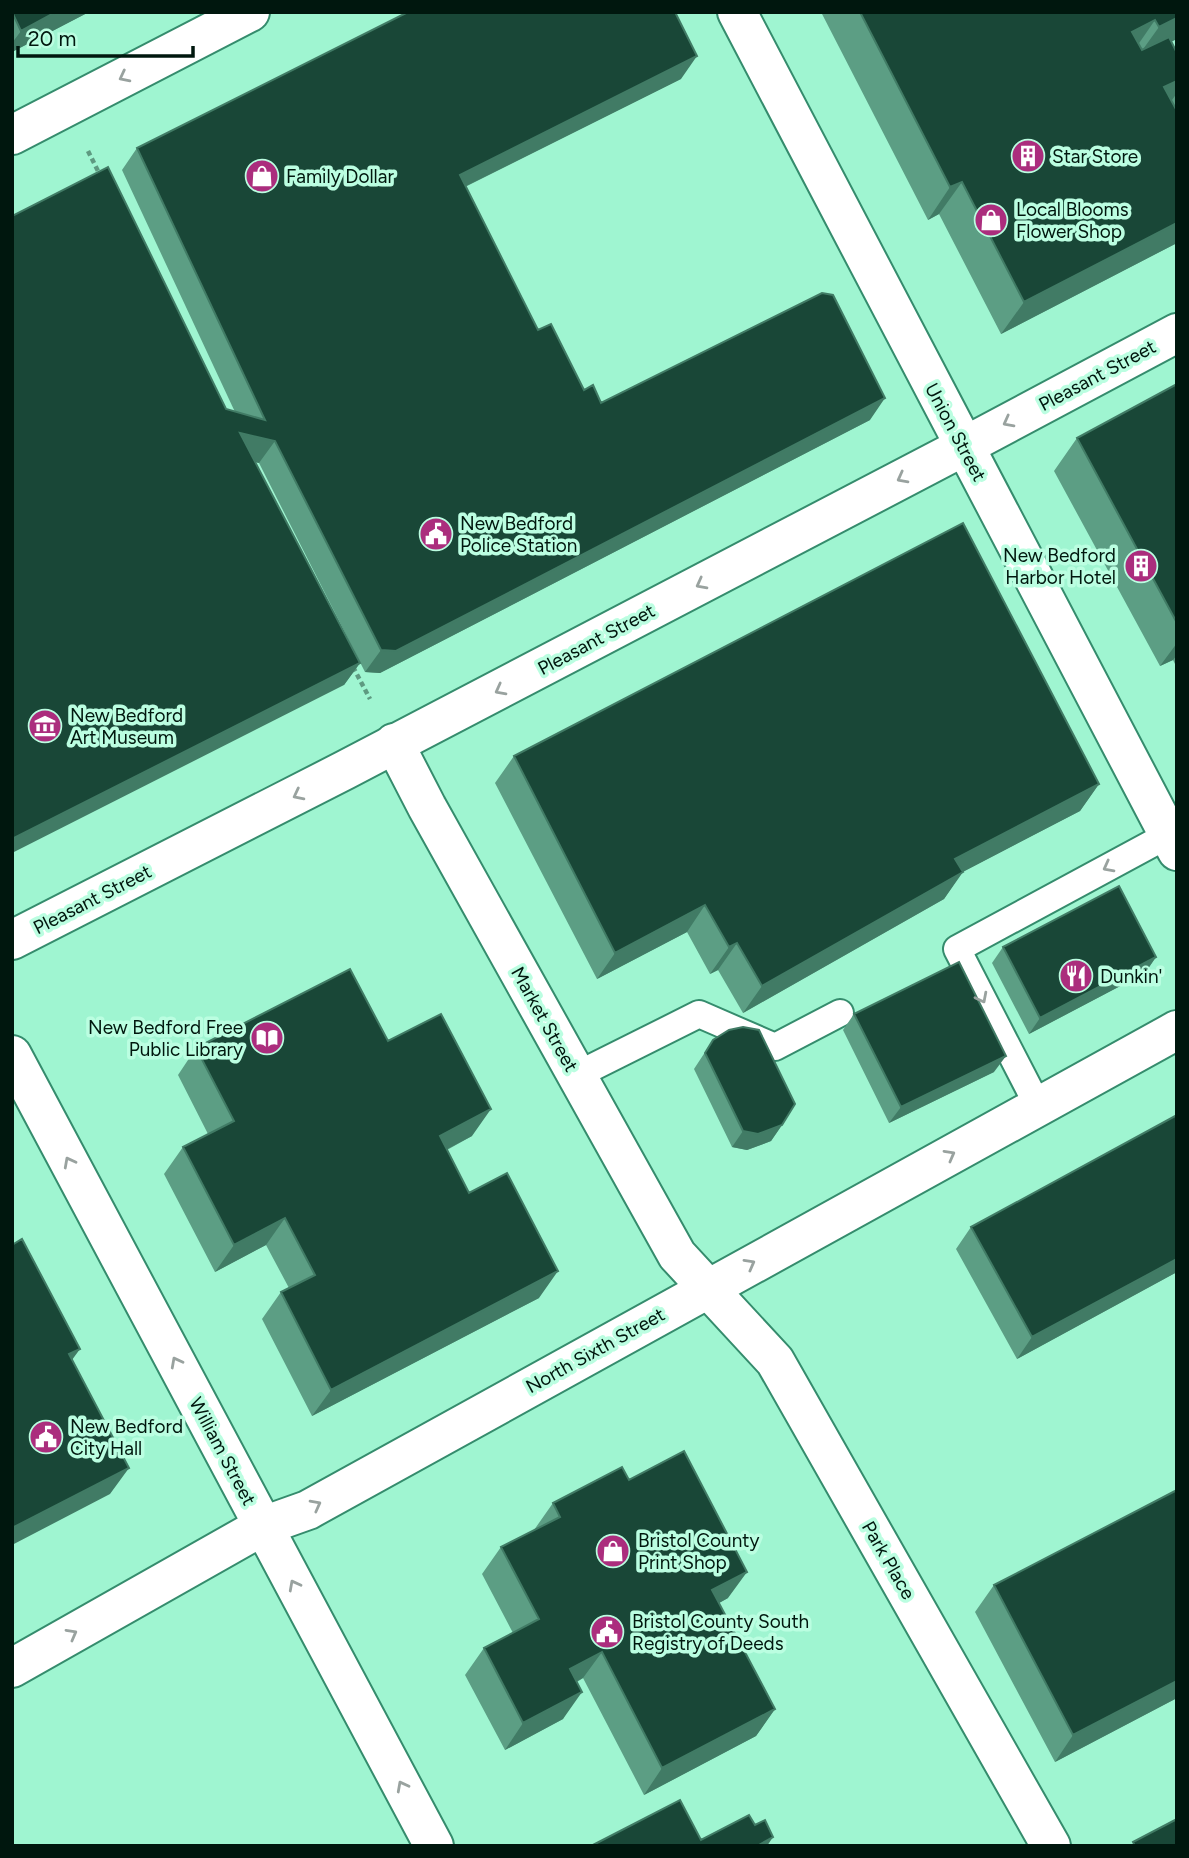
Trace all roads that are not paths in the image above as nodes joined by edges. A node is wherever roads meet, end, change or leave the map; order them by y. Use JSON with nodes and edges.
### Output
{"nodes":[{"id":1,"x":250,"y":12,"type":"edge"},
{"id":2,"x":737,"y":12,"type":"edge"},
{"id":3,"x":12,"y":135,"type":"edge"},
{"id":4,"x":1177,"y":333,"type":"edge"},
{"id":5,"x":963,"y":447,"type":"junction"},
{"id":6,"x":394,"y":743,"type":"junction"},
{"id":7,"x":1172,"y":843,"type":"edge"},
{"id":8,"x":12,"y":940,"type":"edge"},
{"id":9,"x":840,"y":1013,"type":"dead end"},
{"id":10,"x":1177,"y":1030,"type":"edge"},
{"id":11,"x":12,"y":1055,"type":"edge"},
{"id":12,"x":577,"y":1075,"type":"junction"},
{"id":13,"x":1038,"y":1106,"type":"junction"},
{"id":14,"x":706,"y":1288,"type":"junction"},
{"id":15,"x":263,"y":1526,"type":"junction"},
{"id":16,"x":12,"y":1668,"type":"edge"},
{"id":17,"x":434,"y":1846,"type":"edge"},
{"id":18,"x":1051,"y":1846,"type":"edge"}],
"edges":[{"from":1,"to":3,"type":"main road","one_way":true},
{"from":2,"to":5,"type":"main road","name":"Union Street"},
{"from":4,"to":5,"type":"main road","name":"Pleasant Street","one_way":true},
{"from":5,"to":6,"type":"main road","name":"Pleasant Street","one_way":true},
{"from":5,"to":7,"type":"main road","name":"Union Street"},
{"from":6,"to":8,"type":"main road","name":"Pleasant Street","one_way":true},
{"from":6,"to":12,"type":"main road","name":"Market Street"},
{"from":7,"to":13,"type":"lane","one_way":true},
{"from":9,"to":12,"type":"lane"},
{"from":10,"to":13,"type":"main road","name":"North Sixth Street"},
{"from":15,"to":11,"type":"main road","name":"William Street","one_way":true},
{"from":12,"to":14,"type":"main road","name":"Market Street"},
{"from":14,"to":13,"type":"main road","name":"North Sixth Street","one_way":true},
{"from":15,"to":14,"type":"main road","name":"North Sixth Street","one_way":true},
{"from":14,"to":18,"type":"main road","name":"Park Place"},
{"from":16,"to":15,"type":"main road","name":"North Sixth Street","one_way":true},
{"from":17,"to":15,"type":"main road","name":"William Street","one_way":true}]}
